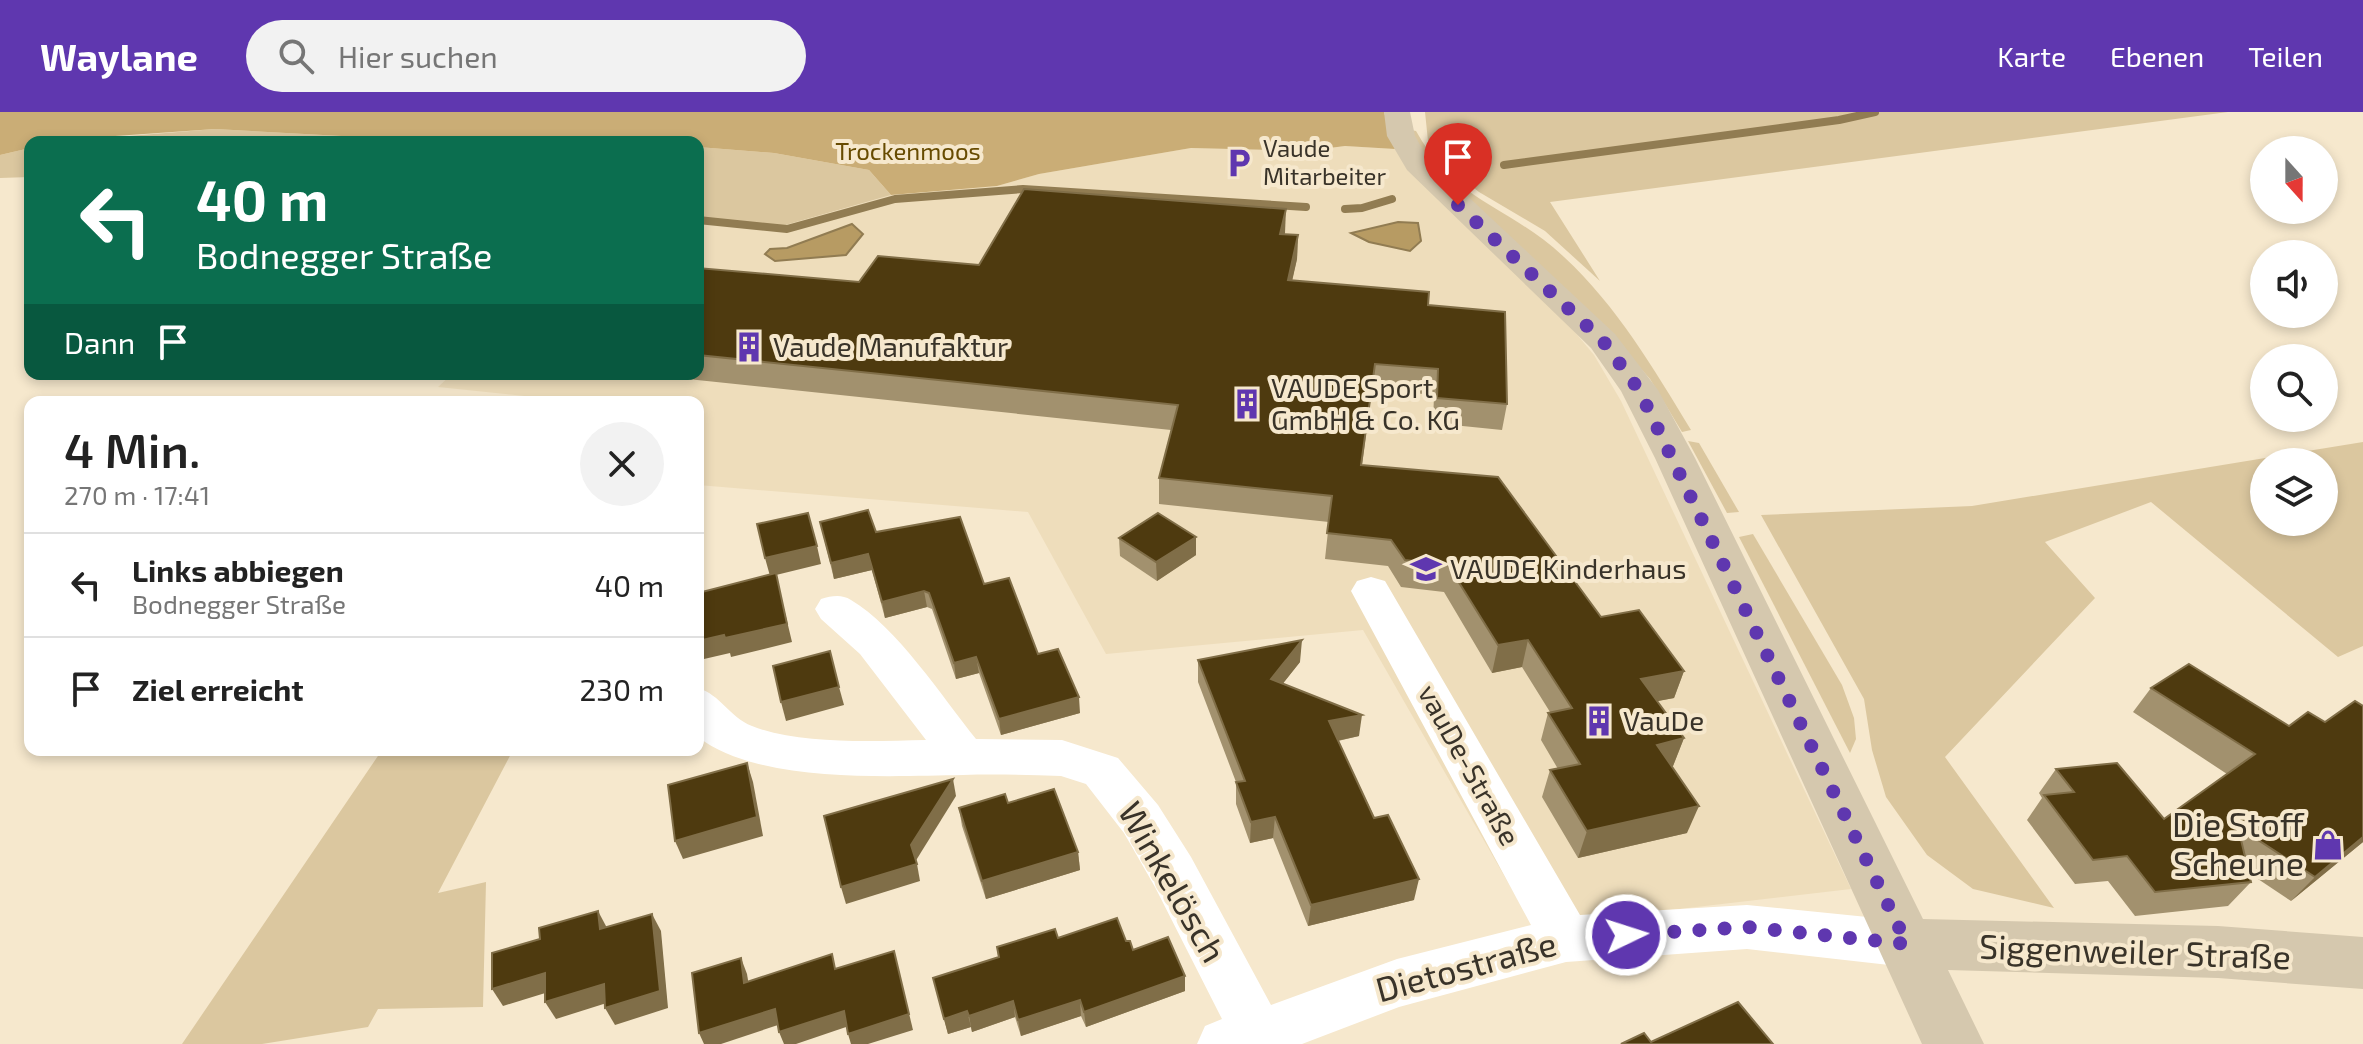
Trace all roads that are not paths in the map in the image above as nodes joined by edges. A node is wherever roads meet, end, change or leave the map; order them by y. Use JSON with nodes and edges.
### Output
{"nodes":[{"id":1,"x":1397,"y":112,"type":"edge"},
{"id":2,"x":1371,"y":591,"type":"dead end"},
{"id":3,"x":836,"y":609,"type":"dead end"},
{"id":4,"x":704,"y":712,"type":"edge"},
{"id":5,"x":964,"y":757,"type":"junction"},
{"id":6,"x":1566,"y":939,"type":"junction"},
{"id":7,"x":1907,"y":944,"type":"junction"},
{"id":8,"x":2363,"y":963,"type":"edge"},
{"id":9,"x":1274,"y":1036,"type":"edge"},
{"id":10,"x":1953,"y":1044,"type":"edge"}],
"edges":[{"from":1,"to":7,"type":"main road"},
{"from":2,"to":6,"type":"street","name":"vauDe-Straße"},
{"from":3,"to":5,"type":"street"},
{"from":4,"to":5,"type":"street","name":"Winkelösch"},
{"from":5,"to":9,"type":"street","name":"Winkelösch"},
{"from":6,"to":7,"type":"street","name":"Dietostraße"},
{"from":6,"to":9,"type":"street","name":"Dietostraße"},
{"from":7,"to":8,"type":"main road","name":"Siggenweiler Straße"},
{"from":7,"to":10,"type":"main road"}]}
